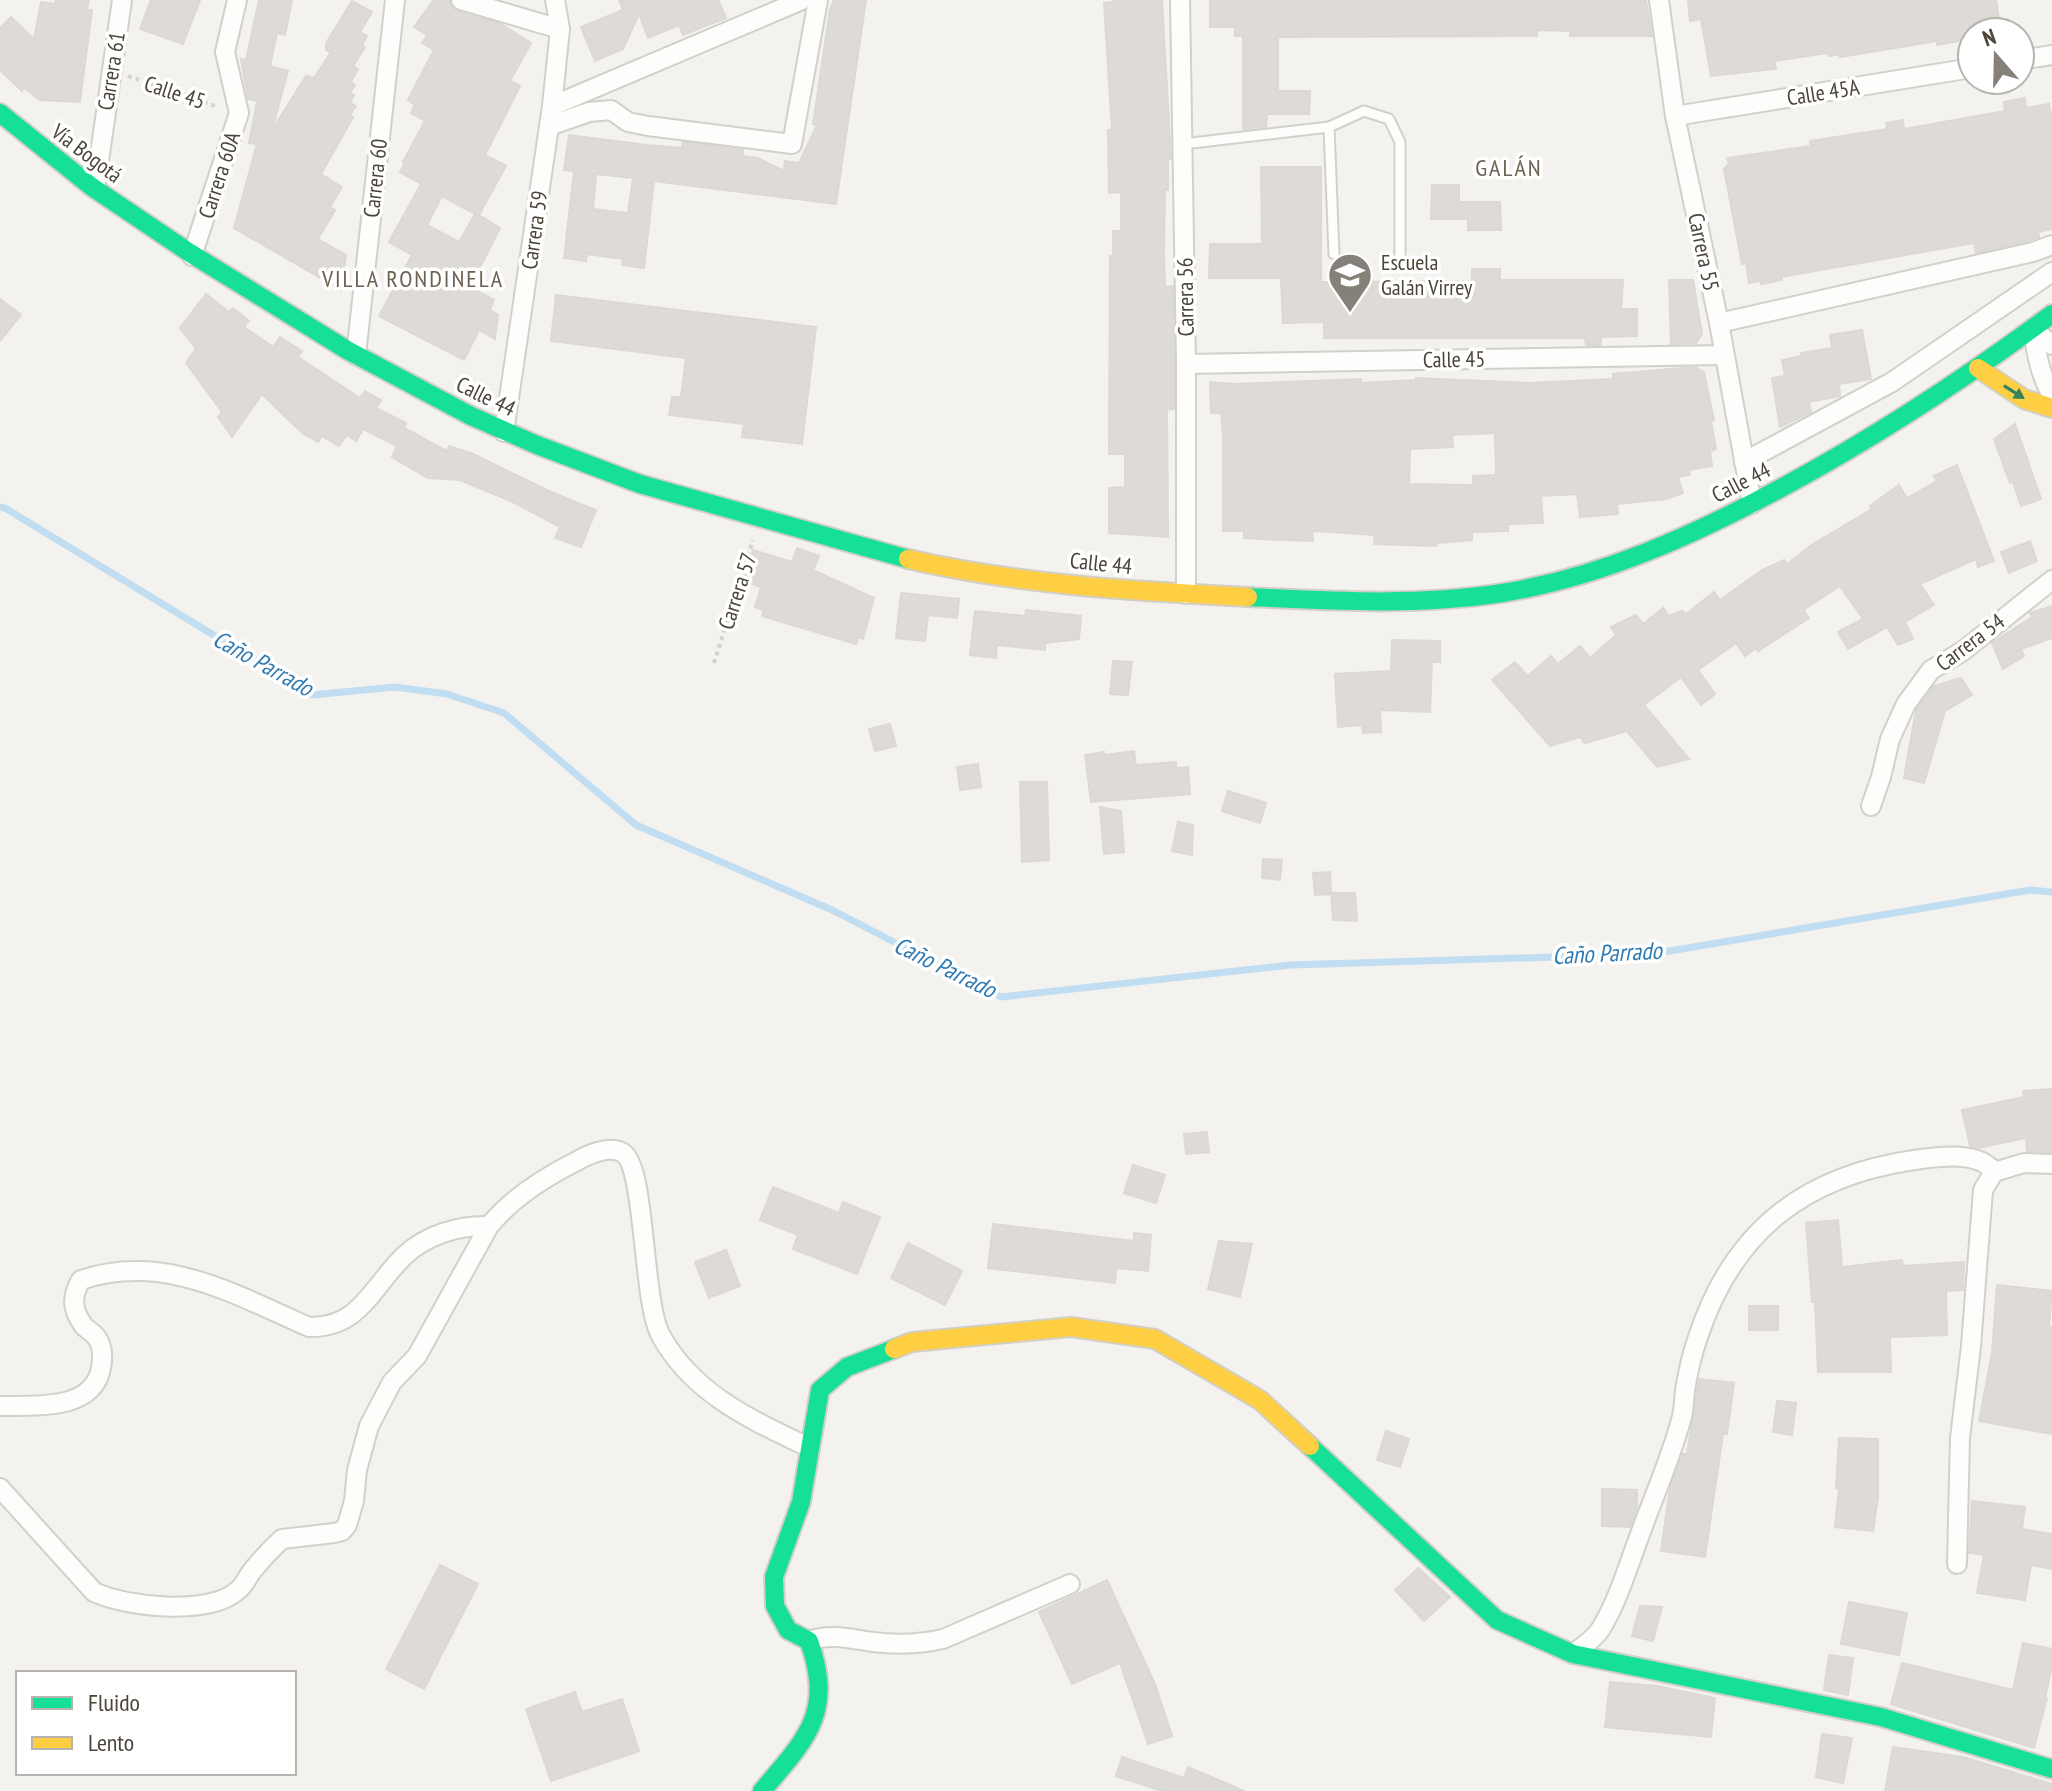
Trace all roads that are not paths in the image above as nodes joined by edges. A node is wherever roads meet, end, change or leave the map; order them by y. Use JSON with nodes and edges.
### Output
{"nodes":[{"id":1,"x":122,"y":0,"type":"edge"},
{"id":2,"x":237,"y":0,"type":"edge"},
{"id":3,"x":395,"y":0,"type":"edge"},
{"id":4,"x":461,"y":0,"type":"edge"},
{"id":5,"x":555,"y":0,"type":"edge"},
{"id":6,"x":802,"y":0,"type":"edge"},
{"id":7,"x":818,"y":0,"type":"edge"},
{"id":8,"x":1180,"y":0,"type":"edge"},
{"id":9,"x":1659,"y":0,"type":"edge"},
{"id":10,"x":560,"y":29,"type":"junction"},
{"id":11,"x":1956,"y":71,"type":"edge"},
{"id":12,"x":552,"y":106,"type":"junction"},
{"id":13,"x":0,"y":113,"type":"edge"},
{"id":14,"x":1675,"y":116,"type":"junction"},
{"id":15,"x":549,"y":126,"type":"junction"},
{"id":16,"x":1329,"y":127,"type":"junction"},
{"id":17,"x":1183,"y":144,"type":"junction"},
{"id":18,"x":95,"y":189,"type":"junction"},
{"id":19,"x":149,"y":227,"type":"joint"},
{"id":20,"x":2052,"y":245,"type":"edge"},
{"id":21,"x":1334,"y":254,"type":"dead end"},
{"id":22,"x":192,"y":256,"type":"junction"},
{"id":23,"x":1400,"y":256,"type":"dead end"},
{"id":24,"x":2052,"y":272,"type":"edge"},
{"id":25,"x":2052,"y":314,"type":"edge"},
{"id":26,"x":1719,"y":323,"type":"junction"},
{"id":27,"x":2033,"y":329,"type":"junction"},
{"id":28,"x":2052,"y":345,"type":"edge"},
{"id":29,"x":356,"y":355,"type":"junction"},
{"id":30,"x":1723,"y":355,"type":"junction"},
{"id":31,"x":1186,"y":364,"type":"junction"},
{"id":32,"x":1978,"y":368,"type":"junction"},
{"id":33,"x":2052,"y":396,"type":"edge"},
{"id":34,"x":2052,"y":408,"type":"edge"},
{"id":35,"x":504,"y":432,"type":"junction"},
{"id":36,"x":1744,"y":462,"type":"junction"},
{"id":37,"x":1752,"y":504,"type":"junction"},
{"id":38,"x":2052,"y":580,"type":"edge"},
{"id":39,"x":1186,"y":594,"type":"junction"},
{"id":40,"x":1871,"y":806,"type":"dead end"},
{"id":41,"x":2052,"y":1164,"type":"edge"},
{"id":42,"x":1994,"y":1172,"type":"junction"},
{"id":43,"x":489,"y":1226,"type":"junction"},
{"id":44,"x":0,"y":1406,"type":"edge"},
{"id":45,"x":810,"y":1448,"type":"junction"},
{"id":46,"x":0,"y":1488,"type":"edge"},
{"id":47,"x":1957,"y":1564,"type":"dead end"},
{"id":48,"x":1070,"y":1584,"type":"dead end"},
{"id":49,"x":809,"y":1641,"type":"junction"},
{"id":50,"x":1573,"y":1654,"type":"junction"},
{"id":51,"x":2052,"y":1769,"type":"edge"},
{"id":52,"x":762,"y":1791,"type":"edge"}],
"edges":[{"from":1,"to":18,"type":"street","name":"Carrera 61"},
{"from":2,"to":22,"type":"street","name":"Carrera 60A"},
{"from":3,"to":29,"type":"street","name":"Carrera 60"},
{"from":4,"to":10,"type":"street"},
{"from":5,"to":10,"type":"street","name":"Carrera 59"},
{"from":6,"to":12,"type":"street"},
{"from":7,"to":15,"type":"street"},
{"from":8,"to":17,"type":"street","name":"Carrera 56"},
{"from":9,"to":14,"type":"street","name":"Carrera 55"},
{"from":10,"to":12,"type":"street","name":"Carrera 59"},
{"from":11,"to":14,"type":"street","name":"Calle 45A"},
{"from":12,"to":15,"type":"street","name":"Carrera 59"},
{"from":13,"to":18,"type":"main road","name":"Vía Bogotá"},
{"from":14,"to":26,"type":"street","name":"Carrera 55"},
{"from":15,"to":35,"type":"street","name":"Carrera 59"},
{"from":16,"to":17,"type":"lane"},
{"from":16,"to":21,"type":"lane"},
{"from":16,"to":23,"type":"lane"},
{"from":17,"to":31,"type":"street","name":"Carrera 56"},
{"from":18,"to":19,"type":"main road","name":"Vía Bogotá"},
{"from":19,"to":22,"type":"main road","name":"Calle 44"},
{"from":20,"to":26,"type":"street"},
{"from":22,"to":29,"type":"main road","name":"Calle 44"},
{"from":24,"to":36,"type":"street","name":"Calle 44"},
{"from":25,"to":27,"type":"main road","name":"Calle 44"},
{"from":26,"to":30,"type":"street","name":"Carrera 55"},
{"from":27,"to":28,"type":"street"},
{"from":27,"to":32,"type":"main road","name":"Calle 44"},
{"from":27,"to":33,"type":"street"},
{"from":29,"to":35,"type":"main road","name":"Calle 44"},
{"from":30,"to":31,"type":"street","name":"Calle 45"},
{"from":30,"to":36,"type":"street","name":"Carrera 55"},
{"from":31,"to":39,"type":"street","name":"Carrera 56"},
{"from":32,"to":34,"type":"main road","one_way":true},
{"from":32,"to":37,"type":"main road","name":"Calle 44"},
{"from":35,"to":39,"type":"main road","name":"Calle 44"},
{"from":36,"to":37,"type":"street","name":"Carrera 55"},
{"from":37,"to":39,"type":"main road","name":"Calle 44"},
{"from":38,"to":40,"type":"street","name":"Carrera 54"},
{"from":41,"to":42,"type":"street"},
{"from":42,"to":47,"type":"street"},
{"from":42,"to":50,"type":"street"},
{"from":43,"to":44,"type":"street"},
{"from":43,"to":45,"type":"street"},
{"from":43,"to":46,"type":"street"},
{"from":45,"to":49,"type":"main road"},
{"from":45,"to":50,"type":"main road"},
{"from":48,"to":49,"type":"street"},
{"from":49,"to":52,"type":"main road"},
{"from":50,"to":51,"type":"main road"}]}
